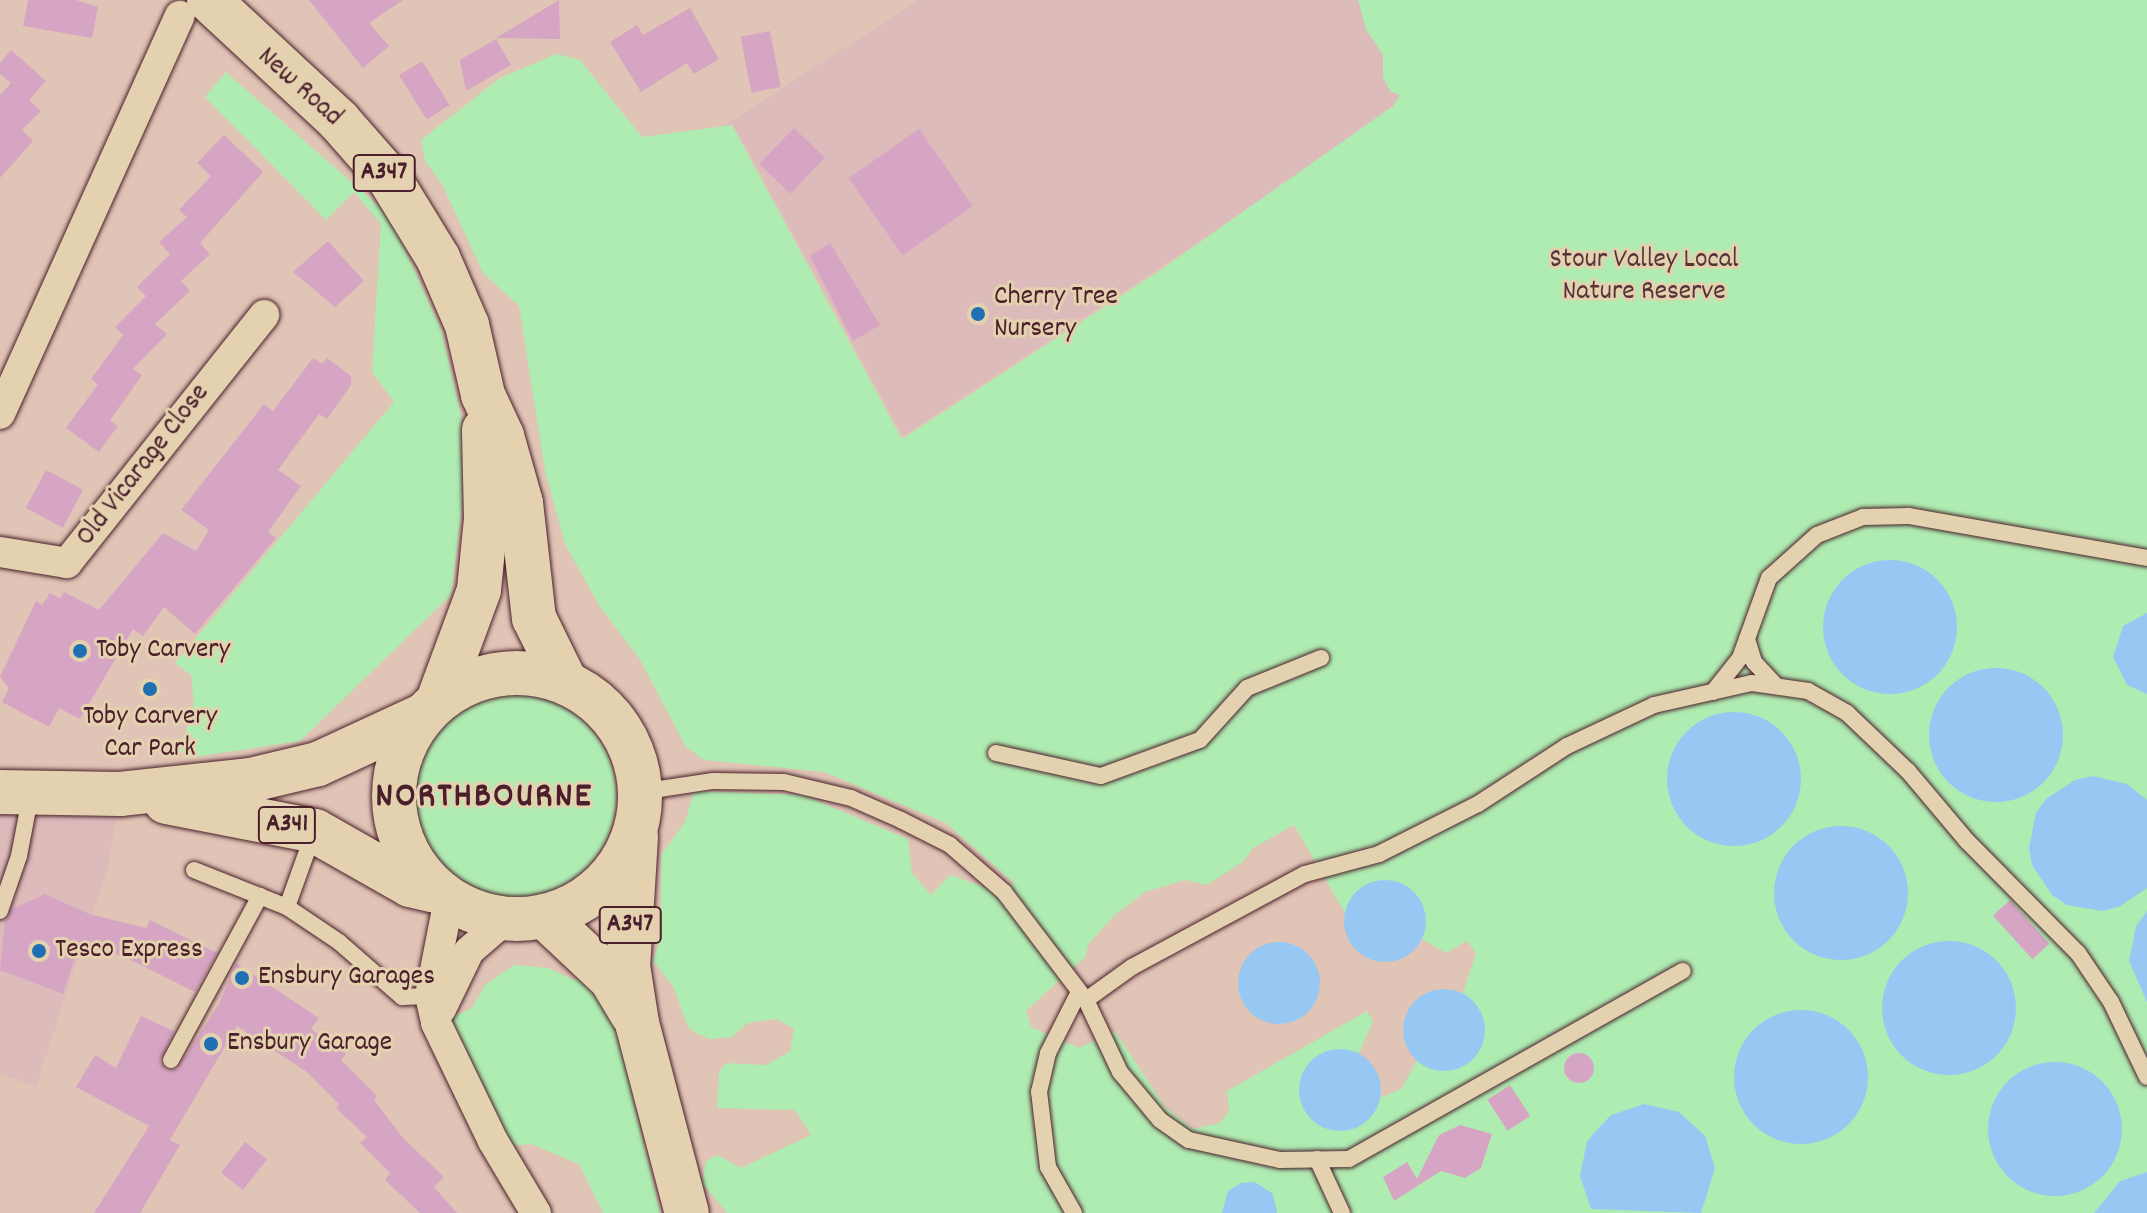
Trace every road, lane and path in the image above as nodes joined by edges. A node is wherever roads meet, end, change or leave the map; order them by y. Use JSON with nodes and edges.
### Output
{"nodes":[{"id":1,"x":195,"y":8,"type":"edge"},
{"id":2,"x":264,"y":315,"type":"dead end"},
{"id":3,"x":483,"y":395,"type":"junction"},
{"id":4,"x":0,"y":414,"type":"edge"},
{"id":5,"x":0,"y":552,"type":"edge"},
{"id":6,"x":2147,"y":558,"type":"edge"},
{"id":7,"x":1747,"y":637,"type":"junction"},
{"id":8,"x":1321,"y":658,"type":"dead end"},
{"id":9,"x":566,"y":683,"type":"junction"},
{"id":10,"x":1777,"y":687,"type":"junction"},
{"id":11,"x":1712,"y":693,"type":"junction"},
{"id":12,"x":430,"y":708,"type":"junction"},
{"id":13,"x":996,"y":753,"type":"dead end"},
{"id":14,"x":16,"y":792,"type":"edge"},
{"id":15,"x":120,"y":794,"type":"junction"},
{"id":16,"x":638,"y":809,"type":"junction"},
{"id":17,"x":315,"y":831,"type":"junction"},
{"id":18,"x":194,"y":870,"type":"dead end"},
{"id":19,"x":260,"y":896,"type":"junction"},
{"id":20,"x":445,"y":896,"type":"junction"},
{"id":21,"x":287,"y":907,"type":"junction"},
{"id":22,"x":0,"y":911,"type":"edge"},
{"id":23,"x":525,"y":917,"type":"junction"},
{"id":24,"x":1683,"y":971,"type":"dead end"},
{"id":25,"x":1082,"y":996,"type":"junction"},
{"id":26,"x":433,"y":1009,"type":"junction"},
{"id":27,"x":637,"y":1023,"type":"junction"},
{"id":28,"x":171,"y":1060,"type":"dead end"},
{"id":29,"x":2147,"y":1077,"type":"edge"},
{"id":30,"x":1317,"y":1159,"type":"junction"},
{"id":31,"x":536,"y":1213,"type":"edge"},
{"id":32,"x":687,"y":1213,"type":"edge"},
{"id":33,"x":1074,"y":1213,"type":"edge"},
{"id":34,"x":1342,"y":1213,"type":"edge"}],
"edges":[{"from":1,"to":3,"type":"main road","name":"New Road","number":"A347"},
{"from":1,"to":4,"type":"street","name":"New Road"},
{"from":2,"to":5,"type":"street","name":"Old Vicarage Close"},
{"from":3,"to":9,"type":"main road","name":"New Road","number":"A347"},
{"from":3,"to":12,"type":"main road","name":"New Road","number":"A347"},
{"from":6,"to":7,"type":"lane"},
{"from":7,"to":10,"type":"lane"},
{"from":7,"to":11,"type":"lane"},
{"from":8,"to":13,"type":"lane"},
{"from":9,"to":12,"type":"main road"},
{"from":9,"to":16,"type":"main road"},
{"from":10,"to":11,"type":"lane"},
{"from":10,"to":29,"type":"lane"},
{"from":11,"to":25,"type":"lane"},
{"from":12,"to":15,"type":"main road","number":"A341"},
{"from":12,"to":20,"type":"main road"},
{"from":14,"to":15,"type":"main road","number":"A341"},
{"from":14,"to":22,"type":"lane"},
{"from":15,"to":17,"type":"main road","number":"A341"},
{"from":16,"to":23,"type":"main road"},
{"from":16,"to":25,"type":"lane"},
{"from":16,"to":27,"type":"main road","number":"A347"},
{"from":17,"to":20,"type":"main road","number":"A341"},
{"from":17,"to":21,"type":"lane"},
{"from":18,"to":19,"type":"lane"},
{"from":19,"to":21,"type":"lane"},
{"from":19,"to":28,"type":"lane"},
{"from":20,"to":23,"type":"main road"},
{"from":20,"to":26,"type":"street"},
{"from":21,"to":26,"type":"lane"},
{"from":23,"to":26,"type":"street"},
{"from":23,"to":27,"type":"main road","number":"A347"},
{"from":24,"to":30,"type":"lane"},
{"from":25,"to":30,"type":"lane"},
{"from":25,"to":33,"type":"lane"},
{"from":26,"to":31,"type":"street"},
{"from":27,"to":32,"type":"main road","number":"A347"},
{"from":30,"to":34,"type":"lane"}]}
